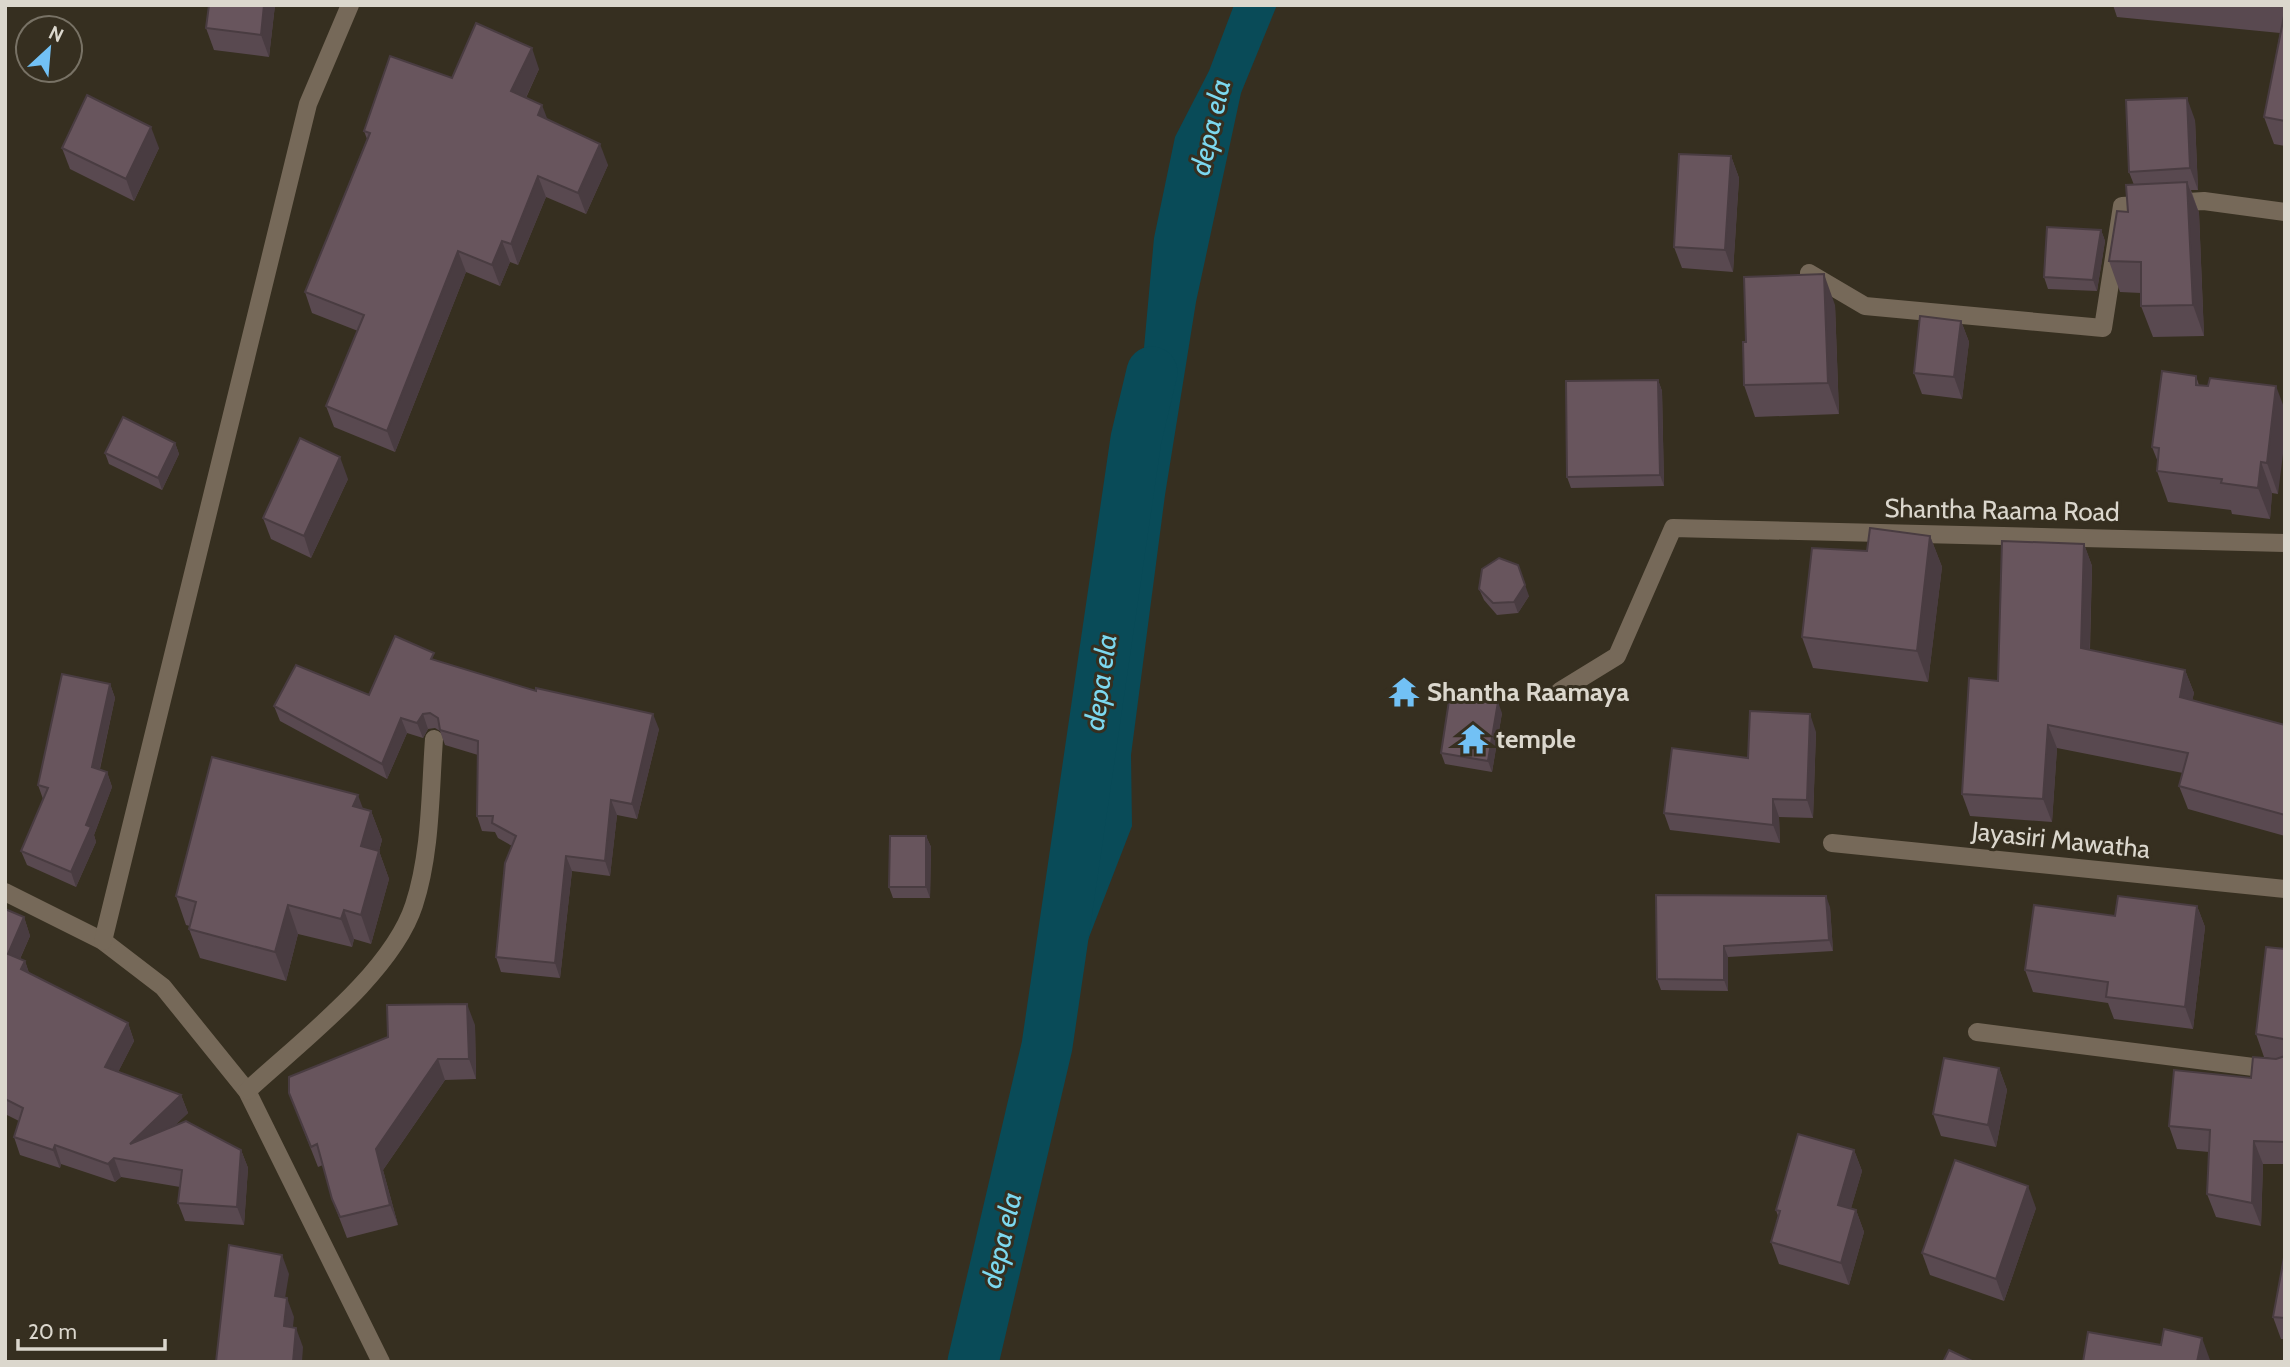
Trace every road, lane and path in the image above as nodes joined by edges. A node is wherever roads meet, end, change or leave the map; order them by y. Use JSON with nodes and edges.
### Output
{"nodes":[{"id":1,"x":350,"y":5,"type":"edge"},
{"id":2,"x":2285,"y":212,"type":"edge"},
{"id":3,"x":1808,"y":272,"type":"edge"},
{"id":4,"x":2285,"y":543,"type":"edge"},
{"id":5,"x":1560,"y":691,"type":"dead end"},
{"id":6,"x":434,"y":739,"type":"dead end"},
{"id":7,"x":1832,"y":843,"type":"dead end"},
{"id":8,"x":2285,"y":889,"type":"edge"},
{"id":9,"x":5,"y":892,"type":"edge"},
{"id":10,"x":103,"y":941,"type":"junction"},
{"id":11,"x":1977,"y":1032,"type":"dead end"},
{"id":12,"x":2285,"y":1071,"type":"edge"},
{"id":13,"x":247,"y":1091,"type":"junction"},
{"id":14,"x":380,"y":1362,"type":"edge"}],
"edges":[{"from":1,"to":10,"type":"street"},
{"from":2,"to":3,"type":"street"},
{"from":4,"to":5,"type":"street","name":"Shantha Raama Road"},
{"from":6,"to":13,"type":"street"},
{"from":7,"to":8,"type":"street","name":"Jayasiri Mawatha"},
{"from":9,"to":10,"type":"street"},
{"from":10,"to":13,"type":"street"},
{"from":11,"to":12,"type":"street"},
{"from":13,"to":14,"type":"street"}]}
